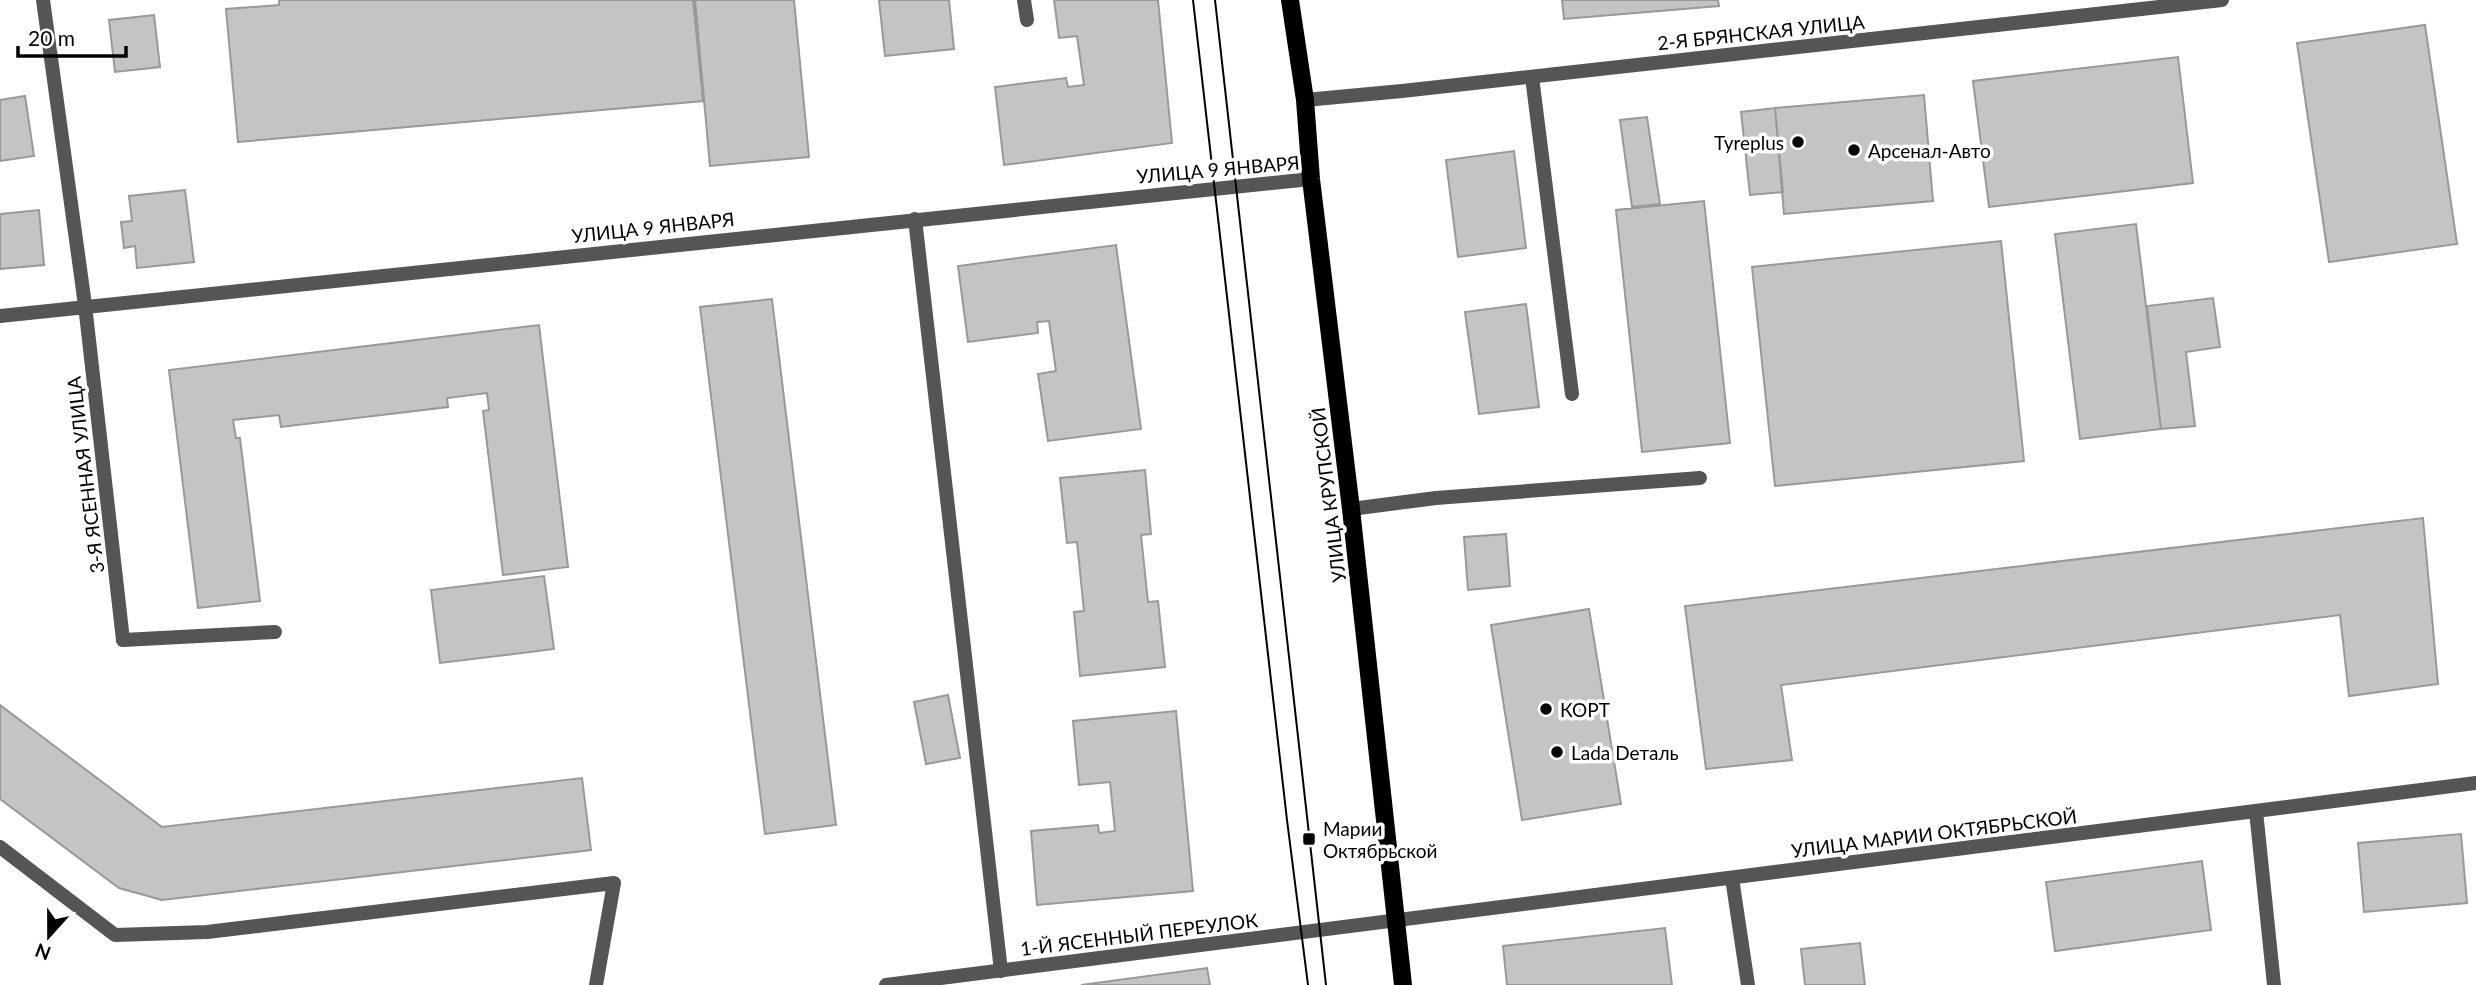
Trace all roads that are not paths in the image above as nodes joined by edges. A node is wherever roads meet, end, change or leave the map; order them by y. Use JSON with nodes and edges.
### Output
{"nodes":[{"id":1,"x":43,"y":0,"type":"edge"},
{"id":2,"x":1024,"y":0,"type":"edge"},
{"id":3,"x":1290,"y":0,"type":"edge"},
{"id":4,"x":2222,"y":0,"type":"edge"},
{"id":5,"x":1027,"y":20,"type":"dead end"},
{"id":6,"x":1532,"y":77,"type":"junction"},
{"id":7,"x":1305,"y":100,"type":"junction"},
{"id":8,"x":1311,"y":180,"type":"junction"},
{"id":9,"x":915,"y":219,"type":"junction"},
{"id":10,"x":85,"y":305,"type":"junction"},
{"id":11,"x":0,"y":316,"type":"edge"},
{"id":12,"x":1572,"y":394,"type":"dead end"},
{"id":13,"x":1699,"y":478,"type":"dead end"},
{"id":14,"x":1351,"y":509,"type":"junction"},
{"id":15,"x":275,"y":632,"type":"dead end"},
{"id":16,"x":2476,"y":783,"type":"edge"},
{"id":17,"x":2256,"y":811,"type":"junction"},
{"id":18,"x":0,"y":847,"type":"edge"},
{"id":19,"x":1732,"y":878,"type":"junction"},
{"id":20,"x":1396,"y":920,"type":"junction"},
{"id":21,"x":1001,"y":971,"type":"junction"},
{"id":22,"x":596,"y":985,"type":"edge"},
{"id":23,"x":886,"y":985,"type":"edge"},
{"id":24,"x":1404,"y":985,"type":"edge"},
{"id":25,"x":1748,"y":985,"type":"edge"},
{"id":26,"x":2274,"y":985,"type":"edge"}],
"edges":[{"from":1,"to":10,"type":"street","name":"3-Я ЯСЕННАЯ УЛИЦА"},
{"from":2,"to":5,"type":"street"},
{"from":3,"to":7,"type":"main road","name":"УЛИЦА КРУПСКОЙ"},
{"from":4,"to":6,"type":"street","name":"2-Я БРЯНСКАЯ УЛИЦА"},
{"from":6,"to":7,"type":"street","name":"2-Я БРЯНСКАЯ УЛИЦА"},
{"from":6,"to":12,"type":"street"},
{"from":7,"to":8,"type":"main road","name":"УЛИЦА КРУПСКОЙ"},
{"from":8,"to":9,"type":"street","name":"УЛИЦА 9 ЯНВАРЯ"},
{"from":8,"to":14,"type":"main road","name":"УЛИЦА КРУПСКОЙ"},
{"from":9,"to":10,"type":"street","name":"УЛИЦА 9 ЯНВАРЯ"},
{"from":9,"to":21,"type":"street"},
{"from":10,"to":11,"type":"street","name":"УЛИЦА 9 ЯНВАРЯ"},
{"from":10,"to":15,"type":"street","name":"3-Я ЯСЕННАЯ УЛИЦА"},
{"from":13,"to":14,"type":"street"},
{"from":14,"to":20,"type":"main road","name":"УЛИЦА КРУПСКОЙ"},
{"from":16,"to":17,"type":"street","name":"УЛИЦА МАРИИ ОКТЯБРЬСКОЙ"},
{"from":17,"to":19,"type":"street","name":"УЛИЦА МАРИИ ОКТЯБРЬСКОЙ"},
{"from":17,"to":26,"type":"street"},
{"from":18,"to":22,"type":"street"},
{"from":19,"to":20,"type":"street","name":"УЛИЦА МАРИИ ОКТЯБРЬСКОЙ"},
{"from":19,"to":25,"type":"street"},
{"from":20,"to":21,"type":"street","name":"1-Й ЯСЕННЫЙ ПЕРЕУЛОК"},
{"from":20,"to":24,"type":"main road","name":"УЛИЦА КРУПСКОЙ"},
{"from":21,"to":23,"type":"street","name":"1-Й ЯСЕННЫЙ ПЕРЕУЛОК"}]}
